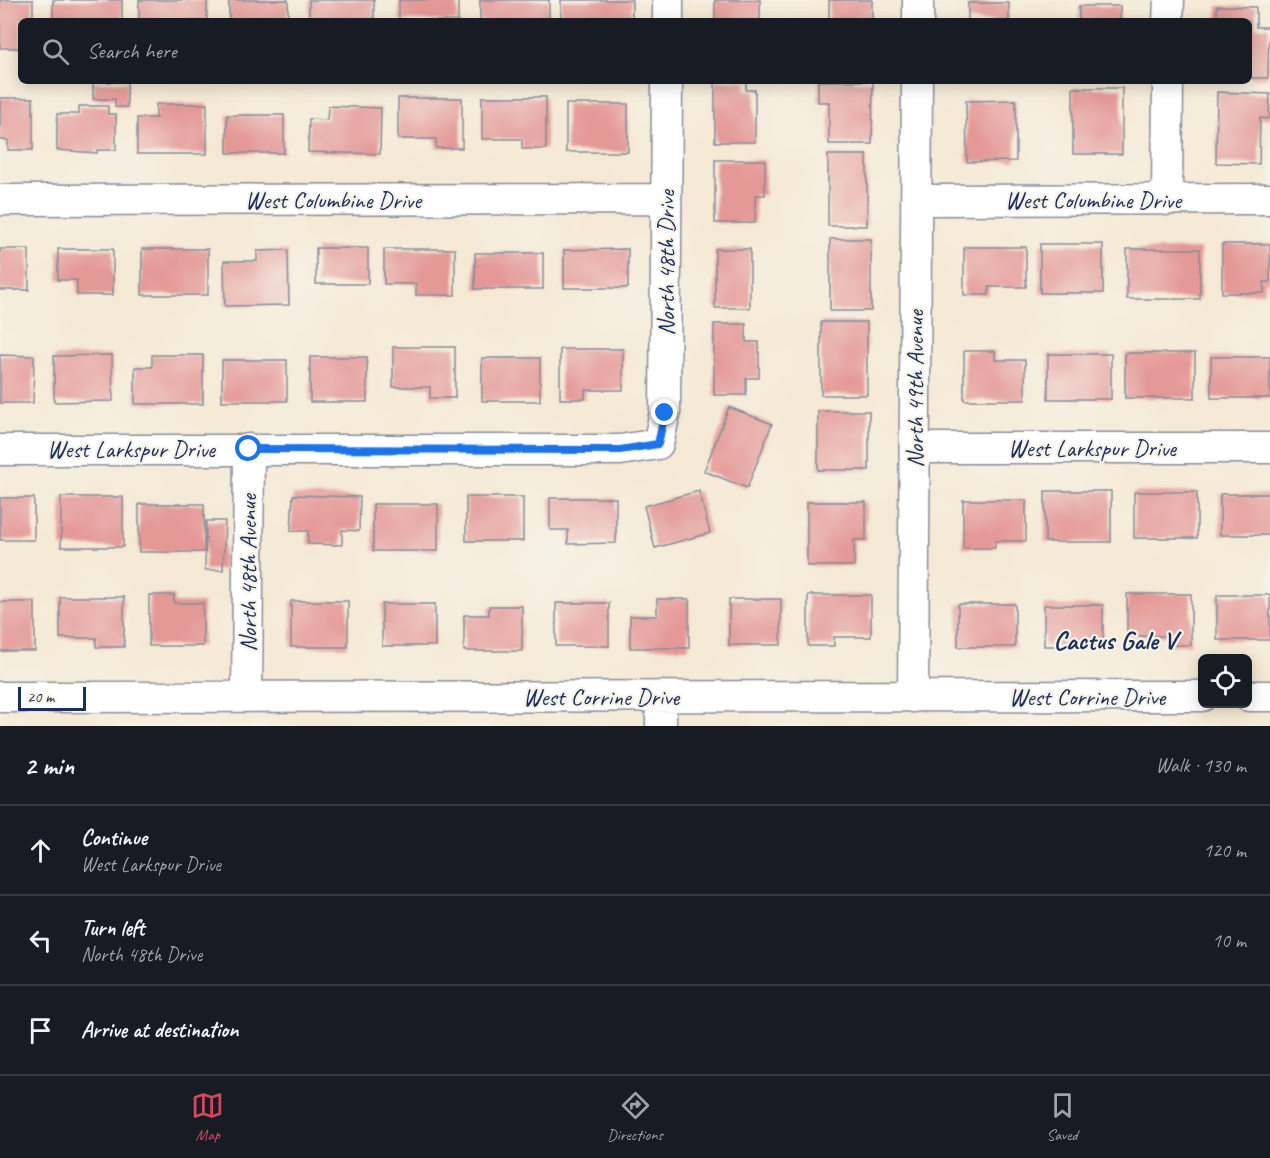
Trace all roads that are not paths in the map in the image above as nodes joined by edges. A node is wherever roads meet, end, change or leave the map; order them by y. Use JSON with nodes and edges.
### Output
{"nodes":[{"id":1,"x":668,"y":0,"type":"edge"},
{"id":2,"x":918,"y":0,"type":"edge"},
{"id":3,"x":1168,"y":0,"type":"edge"},
{"id":4,"x":668,"y":18,"type":"edge"},
{"id":5,"x":918,"y":18,"type":"edge"},
{"id":6,"x":1168,"y":18,"type":"edge"},
{"id":7,"x":667,"y":84,"type":"edge"},
{"id":8,"x":917,"y":84,"type":"edge"},
{"id":9,"x":1168,"y":84,"type":"edge"},
{"id":10,"x":666,"y":199,"type":"junction"},
{"id":11,"x":1270,"y":199,"type":"edge"},
{"id":12,"x":0,"y":200,"type":"edge"},
{"id":13,"x":916,"y":200,"type":"junction"},
{"id":14,"x":1167,"y":200,"type":"junction"},
{"id":15,"x":658,"y":444,"type":"joint"},
{"id":16,"x":915,"y":448,"type":"junction"},
{"id":17,"x":1270,"y":448,"type":"edge"},
{"id":18,"x":249,"y":449,"type":"junction"},
{"id":19,"x":0,"y":450,"type":"edge"},
{"id":20,"x":661,"y":696,"type":"junction"},
{"id":21,"x":1198,"y":696,"type":"edge"},
{"id":22,"x":1252,"y":696,"type":"edge"},
{"id":23,"x":1270,"y":696,"type":"edge"},
{"id":24,"x":247,"y":697,"type":"junction"},
{"id":25,"x":913,"y":697,"type":"junction"},
{"id":26,"x":0,"y":698,"type":"edge"},
{"id":27,"x":661,"y":726,"type":"edge"}],
"edges":[{"from":1,"to":4,"type":"street"},
{"from":2,"to":5,"type":"street"},
{"from":3,"to":6,"type":"street"},
{"from":7,"to":10,"type":"street","name":"North 48th Drive"},
{"from":8,"to":13,"type":"street","name":"North 49th Avenue"},
{"from":9,"to":14,"type":"street"},
{"from":10,"to":12,"type":"street","name":"West Columbine Drive"},
{"from":10,"to":15,"type":"street","name":"North 48th Drive"},
{"from":11,"to":14,"type":"street","name":"West Columbine Drive"},
{"from":13,"to":14,"type":"street","name":"West Columbine Drive"},
{"from":13,"to":16,"type":"street","name":"North 49th Avenue"},
{"from":15,"to":18,"type":"street","name":"West Larkspur Drive"},
{"from":16,"to":17,"type":"street","name":"West Larkspur Drive"},
{"from":16,"to":25,"type":"street","name":"North 49th Avenue"},
{"from":18,"to":19,"type":"street","name":"West Larkspur Drive"},
{"from":18,"to":24,"type":"street","name":"North 48th Avenue"},
{"from":20,"to":24,"type":"street","name":"West Corrine Drive"},
{"from":20,"to":25,"type":"street","name":"West Corrine Drive"},
{"from":20,"to":27,"type":"street"},
{"from":21,"to":25,"type":"street","name":"West Corrine Drive"},
{"from":22,"to":23,"type":"street"},
{"from":24,"to":26,"type":"street","name":"West Corrine Drive"}]}
